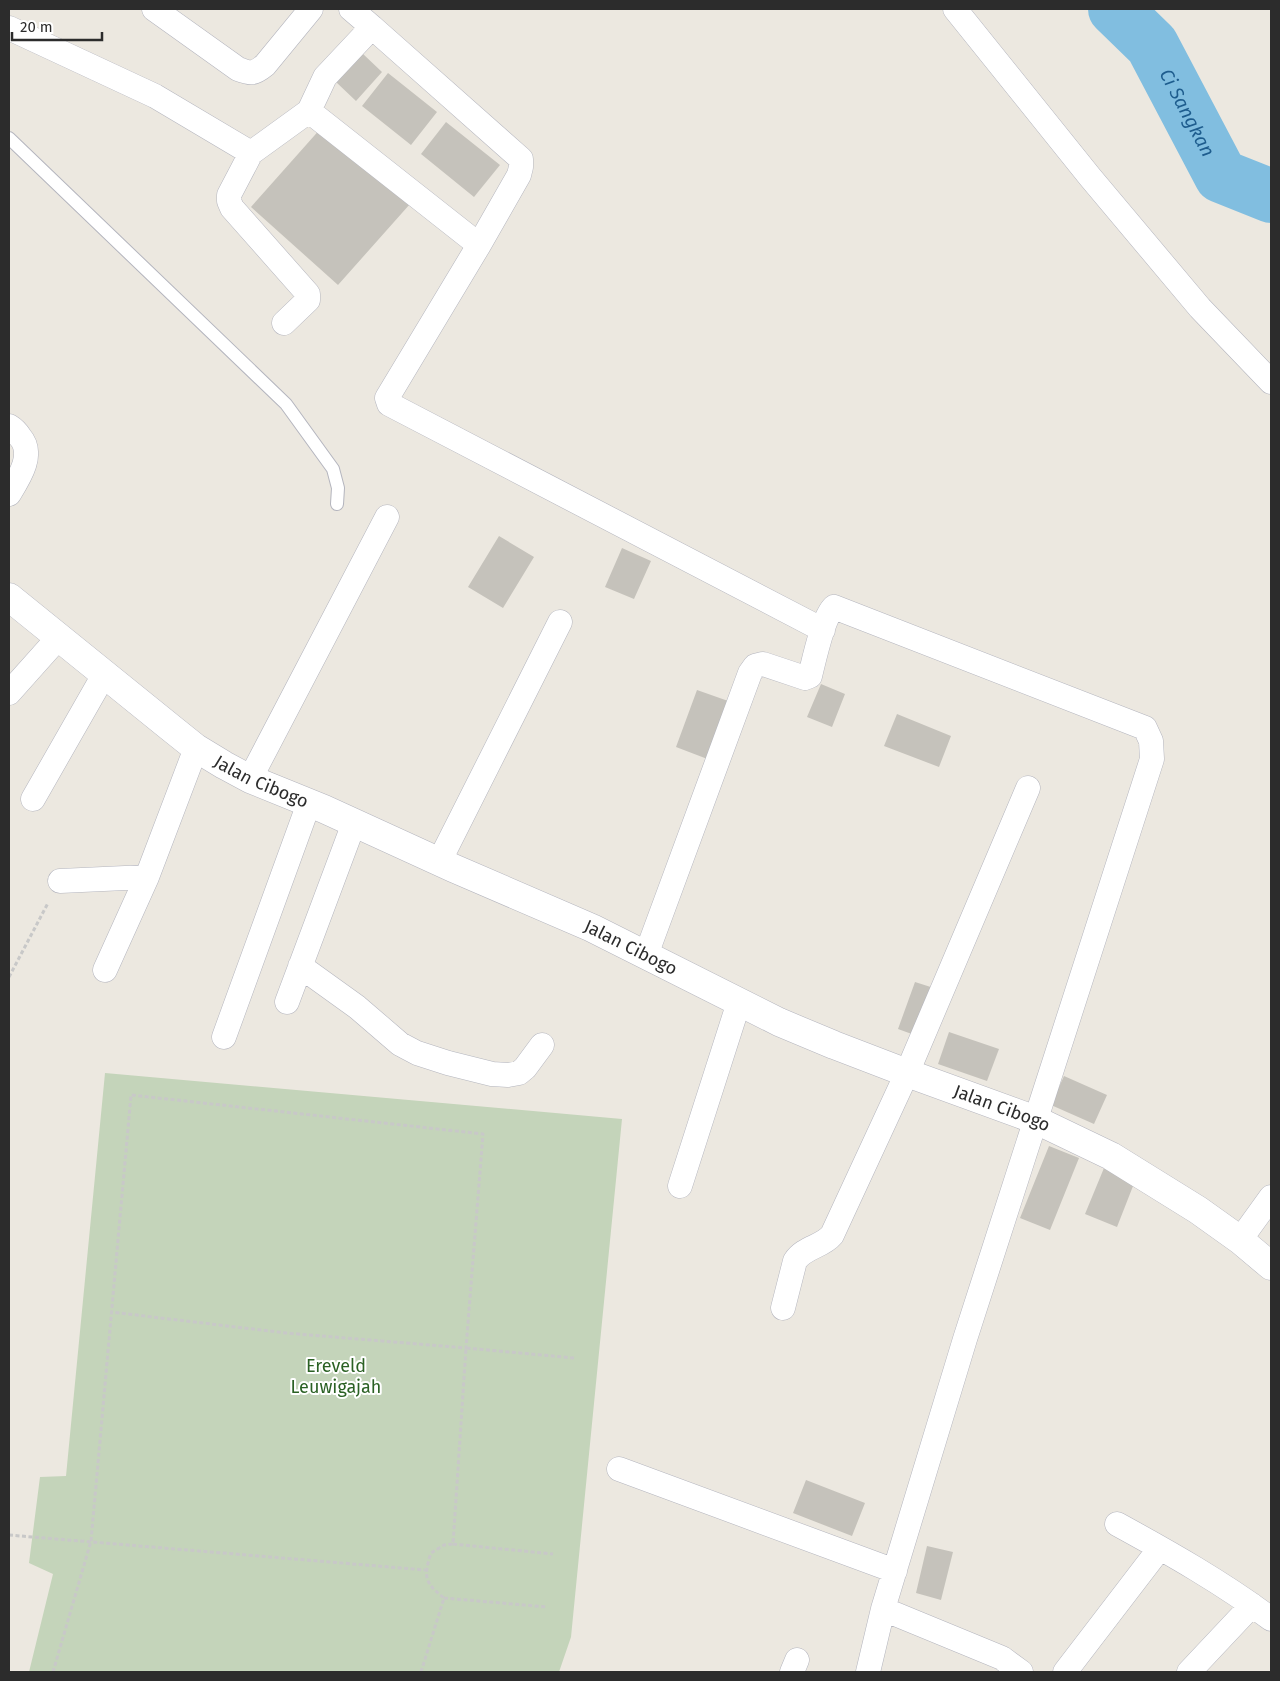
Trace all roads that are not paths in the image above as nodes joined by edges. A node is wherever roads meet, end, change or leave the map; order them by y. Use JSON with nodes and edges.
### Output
{"nodes":[{"id":1,"x":154,"y":9,"type":"edge"},
{"id":2,"x":312,"y":9,"type":"edge"},
{"id":3,"x":351,"y":9,"type":"edge"},
{"id":4,"x":955,"y":9,"type":"edge"},
{"id":5,"x":372,"y":27,"type":"junction"},
{"id":6,"x":9,"y":28,"type":"edge"},
{"id":7,"x":308,"y":111,"type":"junction"},
{"id":8,"x":9,"y":138,"type":"edge"},
{"id":9,"x":251,"y":153,"type":"junction"},
{"id":10,"x":479,"y":245,"type":"junction"},
{"id":11,"x":284,"y":323,"type":"dead end"},
{"id":12,"x":1271,"y":382,"type":"edge"},
{"id":13,"x":9,"y":426,"type":"edge"},
{"id":14,"x":9,"y":494,"type":"edge"},
{"id":15,"x":337,"y":504,"type":"dead end"},
{"id":16,"x":387,"y":517,"type":"dead end"},
{"id":17,"x":9,"y":597,"type":"edge"},
{"id":18,"x":560,"y":622,"type":"dead end"},
{"id":19,"x":823,"y":630,"type":"junction"},
{"id":20,"x":60,"y":637,"type":"junction"},
{"id":21,"x":105,"y":674,"type":"junction"},
{"id":22,"x":9,"y":693,"type":"edge"},
{"id":23,"x":196,"y":748,"type":"junction"},
{"id":24,"x":250,"y":779,"type":"junction"},
{"id":25,"x":1028,"y":788,"type":"dead end"},
{"id":26,"x":34,"y":799,"type":"dead end"},
{"id":27,"x":309,"y":803,"type":"junction"},
{"id":28,"x":354,"y":823,"type":"junction"},
{"id":29,"x":439,"y":862,"type":"junction"},
{"id":30,"x":147,"y":877,"type":"junction"},
{"id":31,"x":60,"y":881,"type":"road end"},
{"id":32,"x":646,"y":955,"type":"junction"},
{"id":33,"x":300,"y":966,"type":"junction"},
{"id":34,"x":105,"y":970,"type":"dead end"},
{"id":35,"x":287,"y":1002,"type":"dead end"},
{"id":36,"x":739,"y":1002,"type":"junction"},
{"id":37,"x":224,"y":1037,"type":"dead end"},
{"id":38,"x":542,"y":1045,"type":"dead end"},
{"id":39,"x":907,"y":1073,"type":"junction"},
{"id":40,"x":1036,"y":1120,"type":"junction"},
{"id":41,"x":680,"y":1186,"type":"dead end"},
{"id":42,"x":1271,"y":1198,"type":"edge"},
{"id":43,"x":1240,"y":1240,"type":"junction"},
{"id":44,"x":1271,"y":1266,"type":"edge"},
{"id":45,"x":782,"y":1308,"type":"dead end"},
{"id":46,"x":619,"y":1469,"type":"dead end"},
{"id":47,"x":1117,"y":1524,"type":"dead end"},
{"id":48,"x":1160,"y":1548,"type":"junction"},
{"id":49,"x":895,"y":1571,"type":"junction"},
{"id":50,"x":1252,"y":1605,"type":"junction"},
{"id":51,"x":882,"y":1609,"type":"junction"},
{"id":52,"x":1271,"y":1619,"type":"edge"},
{"id":53,"x":997,"y":1665,"type":"edge"},
{"id":54,"x":868,"y":1672,"type":"edge"},
{"id":55,"x":1021,"y":1672,"type":"edge"},
{"id":56,"x":1066,"y":1672,"type":"edge"},
{"id":57,"x":1190,"y":1672,"type":"edge"}],
"edges":[{"from":1,"to":2,"type":"street"},
{"from":3,"to":5,"type":"street"},
{"from":4,"to":12,"type":"street"},
{"from":5,"to":7,"type":"street"},
{"from":5,"to":10,"type":"street"},
{"from":6,"to":9,"type":"street"},
{"from":7,"to":9,"type":"street"},
{"from":7,"to":10,"type":"street"},
{"from":8,"to":15,"type":"lane"},
{"from":9,"to":11,"type":"street"},
{"from":10,"to":19,"type":"street"},
{"from":13,"to":14,"type":"street"},
{"from":16,"to":24,"type":"street"},
{"from":17,"to":20,"type":"street","name":"Jalan Cibogo"},
{"from":18,"to":29,"type":"street"},
{"from":19,"to":32,"type":"street"},
{"from":19,"to":40,"type":"street"},
{"from":20,"to":21,"type":"street","name":"Jalan Cibogo"},
{"from":20,"to":22,"type":"street"},
{"from":21,"to":23,"type":"street","name":"Jalan Cibogo"},
{"from":21,"to":26,"type":"street"},
{"from":23,"to":24,"type":"street","name":"Jalan Cibogo"},
{"from":23,"to":30,"type":"street"},
{"from":24,"to":27,"type":"street","name":"Jalan Cibogo"},
{"from":25,"to":39,"type":"street"},
{"from":27,"to":28,"type":"street","name":"Jalan Cibogo"},
{"from":27,"to":37,"type":"street"},
{"from":28,"to":29,"type":"street","name":"Jalan Cibogo"},
{"from":28,"to":33,"type":"street"},
{"from":29,"to":32,"type":"street","name":"Jalan Cibogo"},
{"from":30,"to":31,"type":"street"},
{"from":30,"to":34,"type":"street"},
{"from":32,"to":36,"type":"street","name":"Jalan Cibogo"},
{"from":33,"to":35,"type":"street"},
{"from":33,"to":38,"type":"street"},
{"from":36,"to":39,"type":"street","name":"Jalan Cibogo"},
{"from":36,"to":41,"type":"street"},
{"from":39,"to":40,"type":"street","name":"Jalan Cibogo"},
{"from":39,"to":45,"type":"street"},
{"from":40,"to":43,"type":"street","name":"Jalan Cibogo"},
{"from":40,"to":49,"type":"street"},
{"from":42,"to":43,"type":"street"},
{"from":43,"to":44,"type":"street","name":"Jalan Cibogo"},
{"from":46,"to":49,"type":"street"},
{"from":47,"to":48,"type":"street"},
{"from":48,"to":50,"type":"street"},
{"from":48,"to":56,"type":"street"},
{"from":49,"to":51,"type":"street"},
{"from":50,"to":52,"type":"street"},
{"from":50,"to":57,"type":"street"},
{"from":51,"to":53,"type":"street"},
{"from":51,"to":54,"type":"street"},
{"from":53,"to":55,"type":"street"}]}
